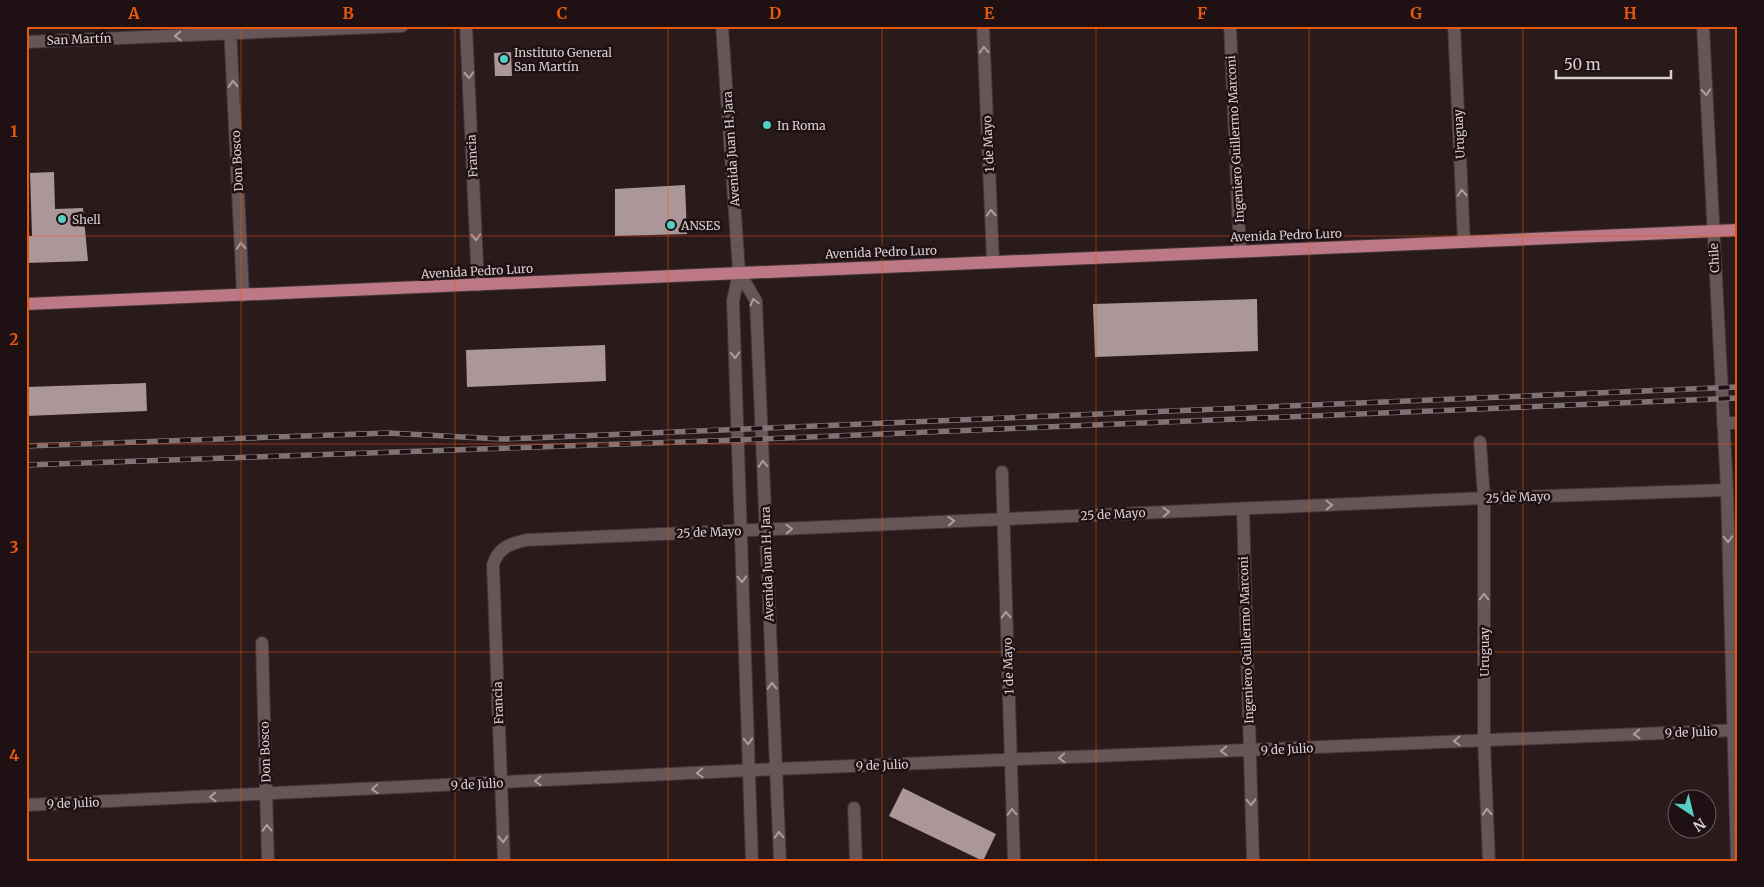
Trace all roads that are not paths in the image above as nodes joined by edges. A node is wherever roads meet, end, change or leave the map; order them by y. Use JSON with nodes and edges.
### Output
{"nodes":[{"id":1,"x":402,"y":26,"type":"edge"},
{"id":2,"x":466,"y":26,"type":"edge"},
{"id":3,"x":722,"y":26,"type":"edge"},
{"id":4,"x":983,"y":26,"type":"edge"},
{"id":5,"x":1230,"y":26,"type":"edge"},
{"id":6,"x":1454,"y":26,"type":"edge"},
{"id":7,"x":1703,"y":26,"type":"edge"},
{"id":8,"x":231,"y":30,"type":"edge"},
{"id":9,"x":26,"y":42,"type":"edge"},
{"id":10,"x":1738,"y":230,"type":"edge"},
{"id":11,"x":1713,"y":232,"type":"junction"},
{"id":12,"x":1464,"y":242,"type":"junction"},
{"id":13,"x":1240,"y":251,"type":"junction"},
{"id":14,"x":993,"y":261,"type":"junction"},
{"id":15,"x":739,"y":272,"type":"junction"},
{"id":16,"x":478,"y":285,"type":"junction"},
{"id":17,"x":243,"y":295,"type":"junction"},
{"id":18,"x":26,"y":304,"type":"edge"},
{"id":19,"x":1723,"y":423,"type":"junction"},
{"id":20,"x":1738,"y":423,"type":"edge"},
{"id":21,"x":1480,"y":442,"type":"dead end"},
{"id":22,"x":1002,"y":472,"type":"dead end"},
{"id":23,"x":1727,"y":490,"type":"junction"},
{"id":24,"x":1484,"y":498,"type":"junction"},
{"id":25,"x":1243,"y":508,"type":"junction"},
{"id":26,"x":1004,"y":519,"type":"junction"},
{"id":27,"x":740,"y":530,"type":"junction"},
{"id":28,"x":766,"y":530,"type":"junction"},
{"id":29,"x":502,"y":548,"type":"joint"},
{"id":30,"x":262,"y":643,"type":"dead end"},
{"id":31,"x":1735,"y":730,"type":"edge"},
{"id":32,"x":1484,"y":740,"type":"junction"},
{"id":33,"x":1249,"y":750,"type":"junction"},
{"id":34,"x":1010,"y":760,"type":"junction"},
{"id":35,"x":776,"y":769,"type":"junction"},
{"id":36,"x":749,"y":771,"type":"junction"},
{"id":37,"x":501,"y":783,"type":"junction"},
{"id":38,"x":266,"y":795,"type":"junction"},
{"id":39,"x":26,"y":805,"type":"edge"},
{"id":40,"x":854,"y":808,"type":"dead end"},
{"id":41,"x":268,"y":861,"type":"edge"},
{"id":42,"x":504,"y":861,"type":"edge"},
{"id":43,"x":752,"y":861,"type":"edge"},
{"id":44,"x":780,"y":861,"type":"edge"},
{"id":45,"x":856,"y":861,"type":"edge"},
{"id":46,"x":1014,"y":861,"type":"edge"},
{"id":47,"x":1253,"y":861,"type":"edge"},
{"id":48,"x":1489,"y":861,"type":"edge"},
{"id":49,"x":1737,"y":861,"type":"edge"}],
"edges":[{"from":1,"to":8,"type":"street","name":"San Martín"},
{"from":2,"to":16,"type":"street","name":"Francia","one_way":true},
{"from":3,"to":15,"type":"street","name":"Avenida Juan H. Jara"},
{"from":14,"to":4,"type":"street","name":"1 de Mayo","one_way":true},
{"from":5,"to":13,"type":"street","name":"Ingeniero Guillermo Marconi"},
{"from":12,"to":6,"type":"street","name":"Uruguay","one_way":true},
{"from":7,"to":11,"type":"street","name":"Chile","one_way":true},
{"from":8,"to":9,"type":"street","name":"San Martín","one_way":true},
{"from":17,"to":8,"type":"street","name":"Don Bosco","one_way":true},
{"from":10,"to":11,"type":"main road","name":"Avenida Pedro Luro"},
{"from":11,"to":12,"type":"main road","name":"Avenida Pedro Luro"},
{"from":11,"to":19,"type":"street","name":"Chile"},
{"from":12,"to":13,"type":"main road","name":"Avenida Pedro Luro"},
{"from":13,"to":14,"type":"main road","name":"Avenida Pedro Luro"},
{"from":14,"to":15,"type":"main road","name":"Avenida Pedro Luro"},
{"from":15,"to":16,"type":"main road","name":"Avenida Pedro Luro"},
{"from":15,"to":27,"type":"street","name":"Avenida Juan H. Jara","one_way":true},
{"from":28,"to":15,"type":"street","name":"Avenida Juan H. Jara","one_way":true},
{"from":16,"to":17,"type":"main road","name":"Avenida Pedro Luro"},
{"from":17,"to":18,"type":"main road","name":"Avenida Pedro Luro"},
{"from":19,"to":20,"type":"street"},
{"from":19,"to":23,"type":"street","name":"Chile"},
{"from":21,"to":24,"type":"street","name":"Uruguay"},
{"from":22,"to":26,"type":"street","name":"1 de Mayo"},
{"from":23,"to":24,"type":"street","name":"25 de Mayo"},
{"from":23,"to":31,"type":"street","name":"Chile","one_way":true},
{"from":25,"to":24,"type":"street","name":"25 de Mayo","one_way":true},
{"from":32,"to":24,"type":"street","name":"Uruguay","one_way":true},
{"from":26,"to":25,"type":"street","name":"25 de Mayo","one_way":true},
{"from":25,"to":33,"type":"street","name":"Ingeniero Guillermo Marconi"},
{"from":28,"to":26,"type":"street","name":"25 de Mayo","one_way":true},
{"from":34,"to":26,"type":"street","name":"1 de Mayo","one_way":true},
{"from":27,"to":28,"type":"street","name":"25 de Mayo"},
{"from":27,"to":29,"type":"street","name":"25 de Mayo"},
{"from":27,"to":36,"type":"street","name":"Avenida Juan H. Jara","one_way":true},
{"from":35,"to":28,"type":"street","name":"Avenida Juan H. Jara","one_way":true},
{"from":29,"to":37,"type":"street","name":"Francia"},
{"from":30,"to":38,"type":"street","name":"Don Bosco"},
{"from":31,"to":32,"type":"street","name":"9 de Julio","one_way":true},
{"from":31,"to":49,"type":"street","name":"Chile"},
{"from":32,"to":33,"type":"street","name":"9 de Julio","one_way":true},
{"from":48,"to":32,"type":"street","name":"Uruguay","one_way":true},
{"from":33,"to":34,"type":"street","name":"9 de Julio","one_way":true},
{"from":33,"to":47,"type":"street","name":"Ingeniero Guillermo Marconi","one_way":true},
{"from":34,"to":35,"type":"street","name":"9 de Julio"},
{"from":46,"to":34,"type":"street","name":"1 de Mayo","one_way":true},
{"from":35,"to":36,"type":"street","name":"9 de Julio"},
{"from":44,"to":35,"type":"street","name":"Avenida Juan H. Jara","one_way":true},
{"from":36,"to":37,"type":"street","name":"9 de Julio","one_way":true},
{"from":36,"to":43,"type":"street","name":"Avenida Juan H. Jara"},
{"from":37,"to":38,"type":"street","name":"9 de Julio","one_way":true},
{"from":37,"to":42,"type":"street","name":"Francia","one_way":true},
{"from":38,"to":39,"type":"street","name":"9 de Julio","one_way":true},
{"from":41,"to":38,"type":"street","name":"Don Bosco","one_way":true},
{"from":40,"to":45,"type":"street"}]}
